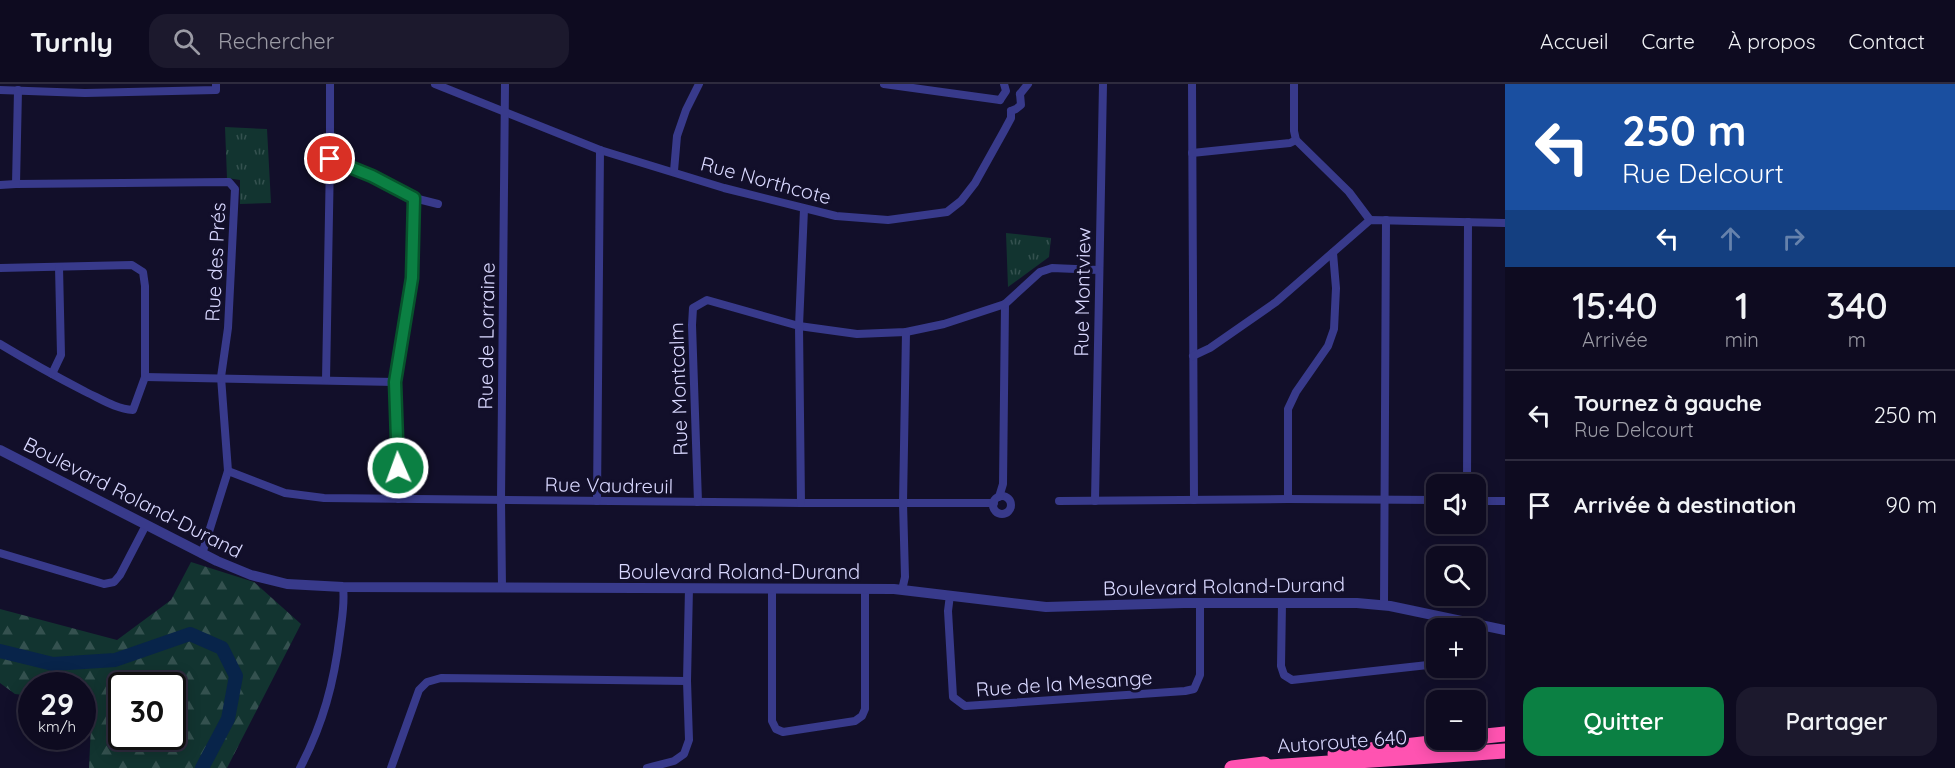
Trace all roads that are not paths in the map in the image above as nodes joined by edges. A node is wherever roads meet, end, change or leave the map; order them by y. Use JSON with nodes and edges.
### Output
{"nodes":[{"id":1,"x":330,"y":84,"type":"edge"},
{"id":2,"x":435,"y":84,"type":"edge"},
{"id":3,"x":505,"y":84,"type":"edge"},
{"id":4,"x":699,"y":84,"type":"edge"},
{"id":5,"x":884,"y":84,"type":"edge"},
{"id":6,"x":1028,"y":84,"type":"edge"},
{"id":7,"x":1103,"y":84,"type":"edge"},
{"id":8,"x":1192,"y":84,"type":"edge"},
{"id":9,"x":1294,"y":84,"type":"edge"},
{"id":10,"x":216,"y":87,"type":"edge"},
{"id":11,"x":1005,"y":87,"type":"edge"},
{"id":12,"x":0,"y":90,"type":"edge"},
{"id":13,"x":18,"y":90,"type":"junction"},
{"id":14,"x":1020,"y":93,"type":"junction"},
{"id":15,"x":1000,"y":100,"type":"junction"},
{"id":16,"x":1011,"y":111,"type":"junction"},
{"id":17,"x":506,"y":112,"type":"junction"},
{"id":18,"x":1296,"y":140,"type":"junction"},
{"id":19,"x":600,"y":150,"type":"junction"},
{"id":20,"x":1192,"y":153,"type":"junction"},
{"id":21,"x":330,"y":159,"type":"junction"},
{"id":22,"x":674,"y":171,"type":"junction"},
{"id":23,"x":16,"y":184,"type":"junction"},
{"id":24,"x":0,"y":185,"type":"edge"},
{"id":25,"x":414,"y":198,"type":"junction"},
{"id":26,"x":438,"y":204,"type":"dead end"},
{"id":27,"x":804,"y":209,"type":"junction"},
{"id":28,"x":1370,"y":220,"type":"junction"},
{"id":29,"x":1386,"y":220,"type":"junction"},
{"id":30,"x":1468,"y":222,"type":"junction"},
{"id":31,"x":1505,"y":223,"type":"edge"},
{"id":32,"x":1333,"y":253,"type":"junction"},
{"id":33,"x":59,"y":267,"type":"junction"},
{"id":34,"x":0,"y":268,"type":"edge"},
{"id":35,"x":1099,"y":270,"type":"junction"},
{"id":36,"x":1005,"y":304,"type":"junction"},
{"id":37,"x":799,"y":326,"type":"junction"},
{"id":38,"x":906,"y":332,"type":"junction"},
{"id":39,"x":0,"y":344,"type":"edge"},
{"id":40,"x":1193,"y":356,"type":"junction"},
{"id":41,"x":52,"y":374,"type":"junction"},
{"id":42,"x":145,"y":376,"type":"junction"},
{"id":43,"x":221,"y":377,"type":"junction"},
{"id":44,"x":326,"y":380,"type":"junction"},
{"id":45,"x":395,"y":382,"type":"junction"},
{"id":46,"x":0,"y":450,"type":"edge"},
{"id":47,"x":228,"y":471,"type":"junction"},
{"id":48,"x":1467,"y":474,"type":"edge"},
{"id":49,"x":399,"y":499,"type":"junction"},
{"id":50,"x":1288,"y":499,"type":"junction"},
{"id":51,"x":1384,"y":499,"type":"junction"},
{"id":52,"x":501,"y":500,"type":"junction"},
{"id":53,"x":1194,"y":500,"type":"junction"},
{"id":54,"x":1426,"y":500,"type":"edge"},
{"id":55,"x":597,"y":501,"type":"junction"},
{"id":56,"x":1059,"y":501,"type":"dead end"},
{"id":57,"x":1095,"y":501,"type":"junction"},
{"id":58,"x":1486,"y":501,"type":"edge"},
{"id":59,"x":1505,"y":501,"type":"edge"},
{"id":60,"x":698,"y":502,"type":"junction"},
{"id":61,"x":801,"y":503,"type":"junction"},
{"id":62,"x":903,"y":503,"type":"junction"},
{"id":63,"x":146,"y":525,"type":"junction"},
{"id":64,"x":0,"y":553,"type":"edge"},
{"id":65,"x":202,"y":554,"type":"junction"},
{"id":66,"x":343,"y":587,"type":"junction"},
{"id":67,"x":502,"y":588,"type":"junction"},
{"id":68,"x":689,"y":588,"type":"junction"},
{"id":69,"x":772,"y":589,"type":"junction"},
{"id":70,"x":865,"y":589,"type":"junction"},
{"id":71,"x":902,"y":590,"type":"junction"},
{"id":72,"x":950,"y":595,"type":"junction"},
{"id":73,"x":1200,"y":603,"type":"junction"},
{"id":74,"x":1282,"y":603,"type":"junction"},
{"id":75,"x":1384,"y":605,"type":"junction"},
{"id":76,"x":1440,"y":618,"type":"edge"},
{"id":77,"x":1486,"y":627,"type":"edge"},
{"id":78,"x":1505,"y":630,"type":"edge"},
{"id":79,"x":1426,"y":665,"type":"edge"},
{"id":80,"x":687,"y":681,"type":"junction"},
{"id":81,"x":1505,"y":734,"type":"edge"},
{"id":82,"x":1486,"y":736,"type":"edge"},
{"id":83,"x":1426,"y":743,"type":"edge"},
{"id":84,"x":1505,"y":751,"type":"edge"},
{"id":85,"x":300,"y":768,"type":"edge"},
{"id":86,"x":391,"y":768,"type":"edge"},
{"id":87,"x":647,"y":768,"type":"edge"},
{"id":88,"x":1232,"y":768,"type":"edge"},
{"id":89,"x":1254,"y":768,"type":"edge"}],
"edges":[{"from":1,"to":21,"type":"street"},
{"from":2,"to":17,"type":"street","name":"Rue Northcote"},
{"from":3,"to":17,"type":"street","name":"Rue de Lorraine"},
{"from":4,"to":22,"type":"street"},
{"from":5,"to":15,"type":"street"},
{"from":6,"to":14,"type":"street","name":"Rue Northcote"},
{"from":7,"to":35,"type":"street","name":"Rue Montview"},
{"from":8,"to":20,"type":"street"},
{"from":9,"to":18,"type":"street"},
{"from":10,"to":13,"type":"street"},
{"from":11,"to":14,"type":"street"},
{"from":11,"to":15,"type":"street"},
{"from":12,"to":13,"type":"street"},
{"from":13,"to":23,"type":"street"},
{"from":14,"to":16,"type":"street","name":"Rue Northcote"},
{"from":15,"to":16,"type":"street"},
{"from":16,"to":27,"type":"street","name":"Rue Northcote"},
{"from":17,"to":19,"type":"street","name":"Rue Northcote"},
{"from":17,"to":52,"type":"street","name":"Rue de Lorraine"},
{"from":18,"to":20,"type":"street"},
{"from":18,"to":28,"type":"street"},
{"from":19,"to":22,"type":"street","name":"Rue Northcote"},
{"from":19,"to":55,"type":"street"},
{"from":20,"to":40,"type":"street"},
{"from":21,"to":25,"type":"street"},
{"from":21,"to":44,"type":"street"},
{"from":22,"to":27,"type":"street","name":"Rue Northcote"},
{"from":23,"to":24,"type":"street","name":"Rue des Prés"},
{"from":23,"to":43,"type":"street","name":"Rue des Prés"},
{"from":25,"to":26,"type":"street"},
{"from":25,"to":45,"type":"street"},
{"from":27,"to":37,"type":"street"},
{"from":28,"to":29,"type":"street"},
{"from":28,"to":32,"type":"street"},
{"from":29,"to":30,"type":"street"},
{"from":29,"to":51,"type":"street"},
{"from":30,"to":31,"type":"street"},
{"from":30,"to":48,"type":"street"},
{"from":32,"to":40,"type":"street"},
{"from":32,"to":50,"type":"street"},
{"from":33,"to":34,"type":"street"},
{"from":33,"to":41,"type":"street"},
{"from":33,"to":42,"type":"street"},
{"from":35,"to":36,"type":"street","name":"Rue Montcalm"},
{"from":35,"to":57,"type":"street","name":"Rue Montview"},
{"from":36,"to":38,"type":"street","name":"Rue Montcalm"},
{"from":36,"to":62,"type":"street","name":"Rue Vaudreuil"},
{"from":37,"to":38,"type":"street","name":"Rue Montcalm"},
{"from":37,"to":60,"type":"street","name":"Rue Montcalm"},
{"from":37,"to":61,"type":"street"},
{"from":38,"to":62,"type":"street"},
{"from":39,"to":41,"type":"street"},
{"from":40,"to":53,"type":"street"},
{"from":41,"to":42,"type":"street"},
{"from":42,"to":43,"type":"street"},
{"from":43,"to":44,"type":"street"},
{"from":43,"to":47,"type":"street","name":"Rue des Prés"},
{"from":44,"to":45,"type":"street"},
{"from":45,"to":49,"type":"street"},
{"from":46,"to":63,"type":"street","name":"Boulevard Roland-Durand"},
{"from":47,"to":49,"type":"street","name":"Rue Vaudreuil"},
{"from":47,"to":65,"type":"street","name":"Rue des Prés"},
{"from":49,"to":52,"type":"street","name":"Rue Vaudreuil"},
{"from":50,"to":51,"type":"street"},
{"from":50,"to":53,"type":"street"},
{"from":51,"to":54,"type":"street"},
{"from":51,"to":75,"type":"street"},
{"from":52,"to":55,"type":"street","name":"Rue Vaudreuil"},
{"from":52,"to":67,"type":"street","name":"Rue de Lorraine"},
{"from":53,"to":57,"type":"street"},
{"from":55,"to":60,"type":"street","name":"Rue Vaudreuil"},
{"from":56,"to":57,"type":"street"},
{"from":58,"to":59,"type":"street"},
{"from":60,"to":61,"type":"street","name":"Rue Vaudreuil"},
{"from":61,"to":62,"type":"street","name":"Rue Vaudreuil"},
{"from":62,"to":71,"type":"street"},
{"from":63,"to":64,"type":"street"},
{"from":63,"to":65,"type":"street","name":"Boulevard Roland-Durand"},
{"from":65,"to":66,"type":"street","name":"Boulevard Roland-Durand"},
{"from":66,"to":67,"type":"street","name":"Boulevard Roland-Durand"},
{"from":66,"to":85,"type":"street"},
{"from":67,"to":68,"type":"street","name":"Boulevard Roland-Durand"},
{"from":68,"to":69,"type":"street","name":"Boulevard Roland-Durand"},
{"from":68,"to":80,"type":"street"},
{"from":69,"to":70,"type":"street","name":"Boulevard Roland-Durand"},
{"from":69,"to":70,"type":"street"},
{"from":70,"to":71,"type":"street","name":"Boulevard Roland-Durand"},
{"from":71,"to":72,"type":"street","name":"Boulevard Roland-Durand"},
{"from":72,"to":73,"type":"street","name":"Boulevard Roland-Durand"},
{"from":72,"to":73,"type":"street","name":"Rue de la Mesange"},
{"from":73,"to":74,"type":"street","name":"Boulevard Roland-Durand"},
{"from":74,"to":75,"type":"street","name":"Boulevard Roland-Durand"},
{"from":74,"to":79,"type":"street"},
{"from":75,"to":76,"type":"street","name":"Boulevard Roland-Durand"},
{"from":77,"to":78,"type":"street","name":"Boulevard Roland-Durand"},
{"from":80,"to":86,"type":"street"},
{"from":80,"to":87,"type":"street"},
{"from":81,"to":82,"type":"highway"},
{"from":83,"to":88,"type":"highway"},
{"from":84,"to":89,"type":"highway","name":"Autoroute 640"}]}
